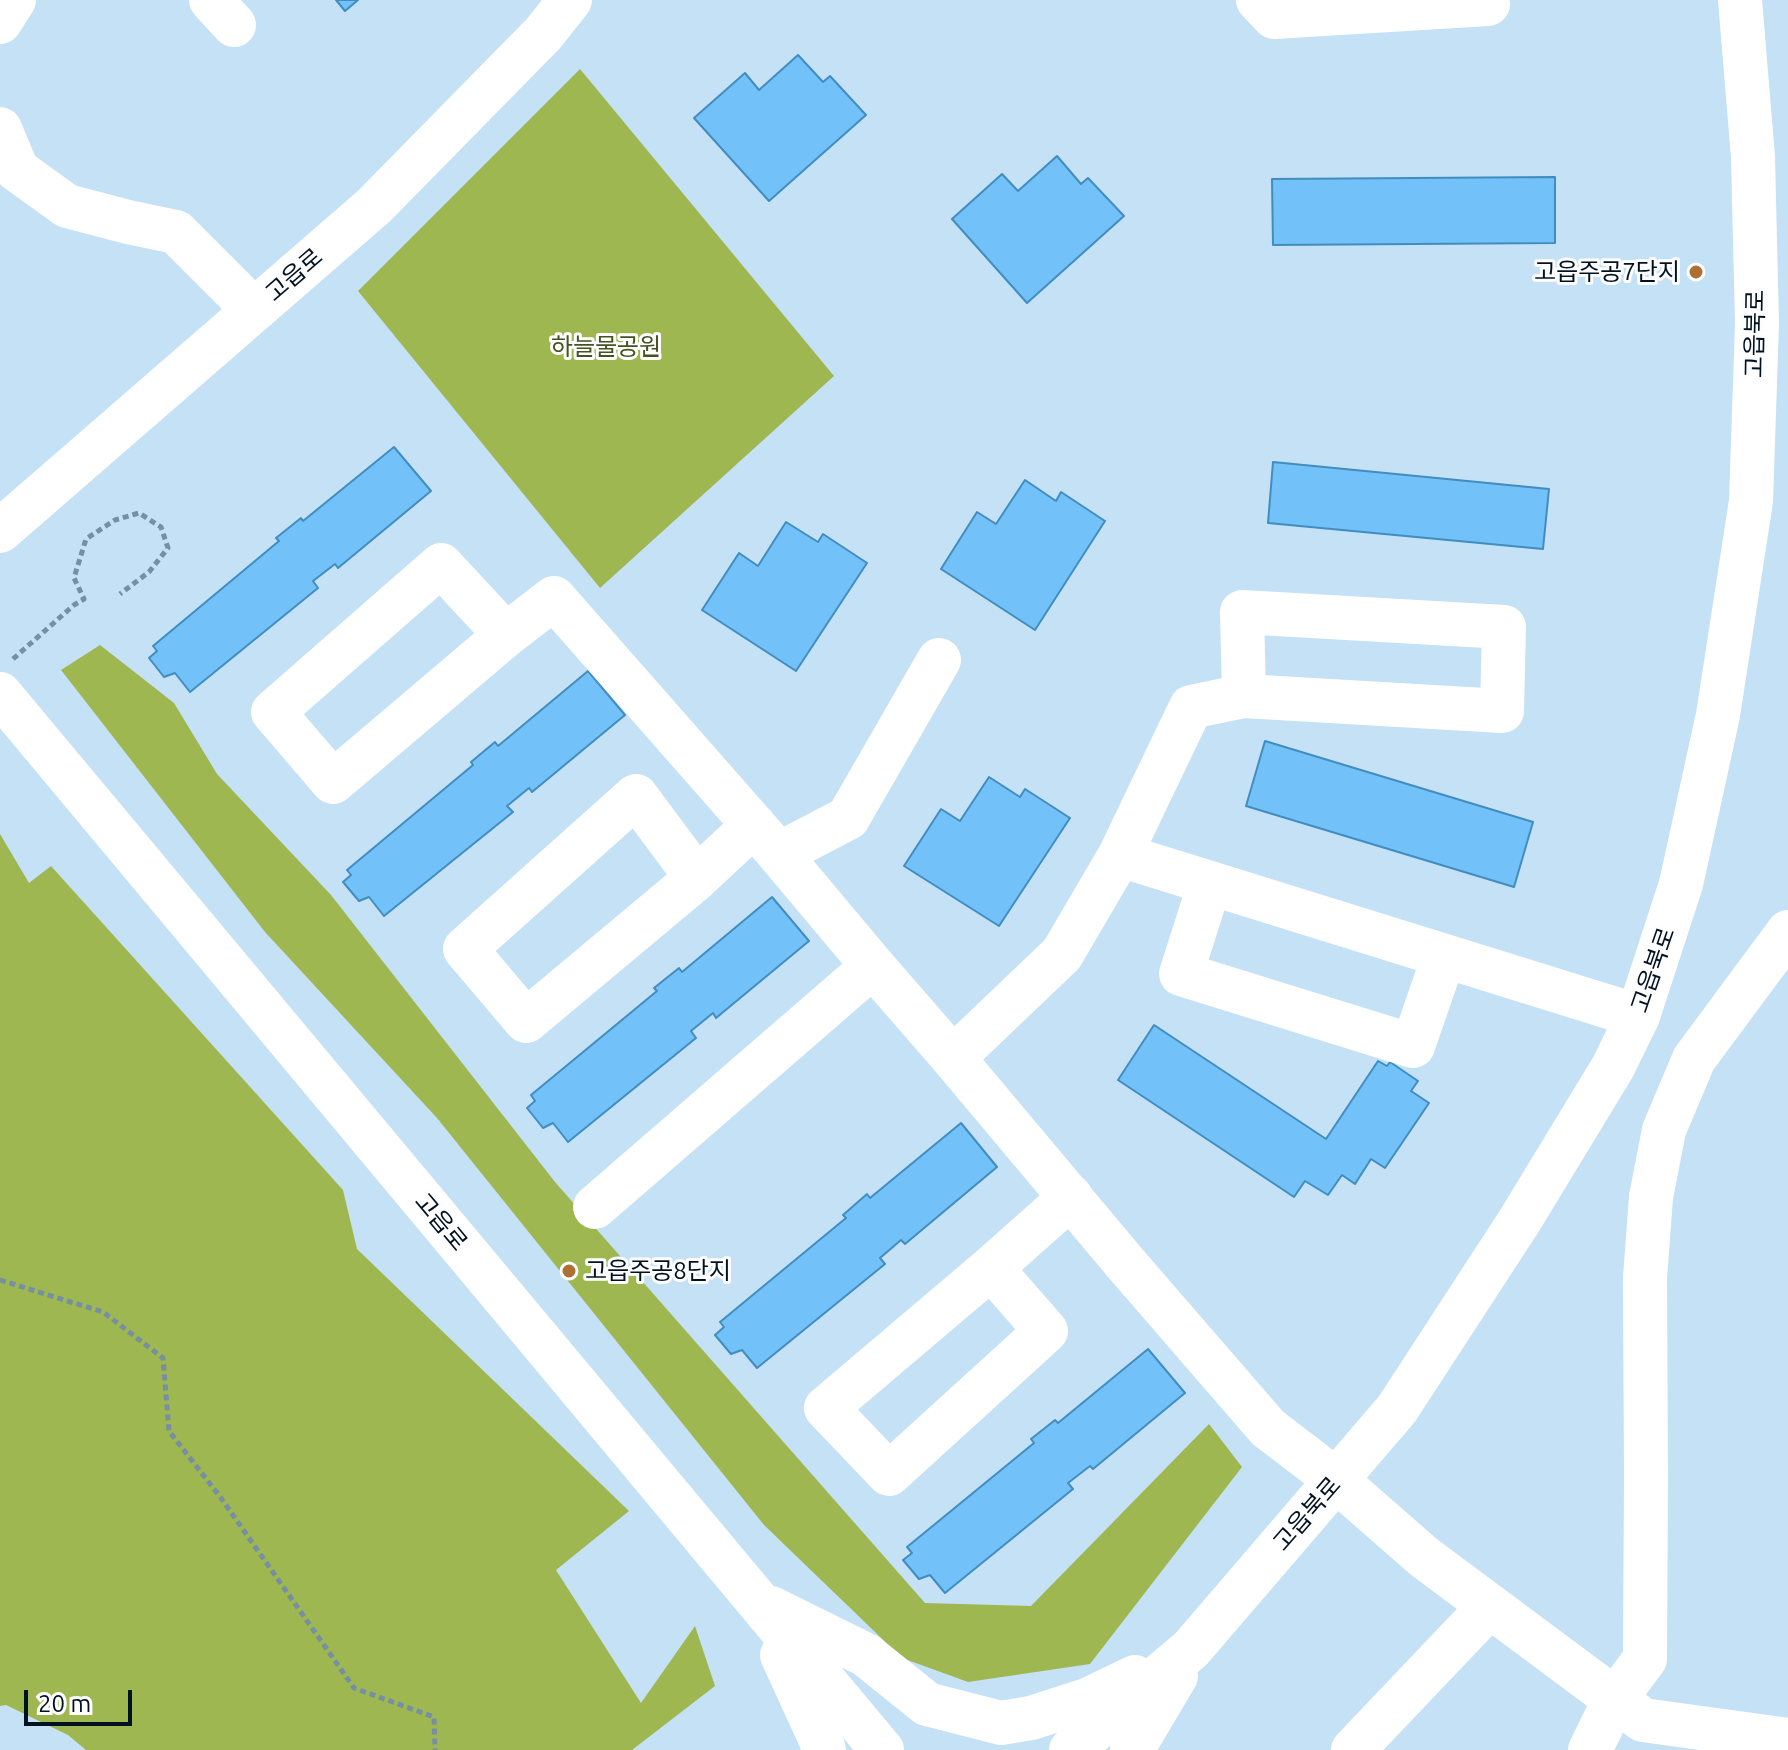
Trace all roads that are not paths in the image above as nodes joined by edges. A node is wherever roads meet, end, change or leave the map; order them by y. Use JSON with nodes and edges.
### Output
{"nodes":[{"id":1,"x":14,"y":0,"type":"edge"},
{"id":2,"x":570,"y":0,"type":"edge"},
{"id":3,"x":1258,"y":0,"type":"edge"},
{"id":4,"x":1740,"y":0,"type":"edge"},
{"id":5,"x":1488,"y":4,"type":"dead end"},
{"id":6,"x":0,"y":22,"type":"edge"},
{"id":7,"x":0,"y":129,"type":"edge"},
{"id":8,"x":1770,"y":157,"type":"edge"},
{"id":9,"x":254,"y":310,"type":"junction"},
{"id":10,"x":0,"y":531,"type":"edge"},
{"id":11,"x":506,"y":635,"type":"junction"},
{"id":12,"x":939,"y":660,"type":"dead end"},
{"id":13,"x":5,"y":677,"type":"edge"},
{"id":14,"x":1244,"y":696,"type":"junction"},
{"id":15,"x":767,"y":840,"type":"junction"},
{"id":16,"x":1120,"y":855,"type":"junction"},
{"id":17,"x":697,"y":878,"type":"junction"},
{"id":18,"x":1210,"y":883,"type":"junction"},
{"id":19,"x":1788,"y":932,"type":"edge"},
{"id":20,"x":1444,"y":956,"type":"junction"},
{"id":21,"x":873,"y":966,"type":"junction"},
{"id":22,"x":1638,"y":1016,"type":"junction"},
{"id":23,"x":953,"y":1058,"type":"junction"},
{"id":24,"x":1071,"y":1197,"type":"junction"},
{"id":25,"x":595,"y":1207,"type":"dead end"},
{"id":26,"x":991,"y":1268,"type":"junction"},
{"id":27,"x":1336,"y":1480,"type":"junction"},
{"id":28,"x":758,"y":1602,"type":"junction"},
{"id":29,"x":1490,"y":1606,"type":"junction"},
{"id":30,"x":1191,"y":1649,"type":"junction"},
{"id":31,"x":1615,"y":1699,"type":"junction"},
{"id":32,"x":1788,"y":1740,"type":"edge"},
{"id":33,"x":824,"y":1750,"type":"edge"},
{"id":34,"x":882,"y":1750,"type":"edge"},
{"id":35,"x":1071,"y":1750,"type":"edge"},
{"id":36,"x":1132,"y":1750,"type":"edge"},
{"id":37,"x":1353,"y":1750,"type":"edge"},
{"id":38,"x":1590,"y":1750,"type":"edge"}],
"edges":[{"from":1,"to":6,"type":"street"},
{"from":2,"to":9,"type":"street","name":"고읍로"},
{"from":3,"to":5,"type":"street"},
{"from":4,"to":8,"type":"street","name":"고읍북로"},
{"from":7,"to":9,"type":"street"},
{"from":8,"to":22,"type":"street","name":"고읍북로"},
{"from":9,"to":10,"type":"street","name":"고읍로"},
{"from":11,"to":11,"type":"street"},
{"from":11,"to":15,"type":"street"},
{"from":12,"to":15,"type":"street"},
{"from":13,"to":28,"type":"street","name":"고읍로"},
{"from":14,"to":14,"type":"street"},
{"from":14,"to":16,"type":"street"},
{"from":15,"to":17,"type":"street"},
{"from":15,"to":21,"type":"street"},
{"from":16,"to":18,"type":"street"},
{"from":16,"to":23,"type":"street"},
{"from":17,"to":17,"type":"street"},
{"from":18,"to":20,"type":"street"},
{"from":18,"to":20,"type":"street"},
{"from":19,"to":31,"type":"street"},
{"from":20,"to":22,"type":"street"},
{"from":21,"to":23,"type":"street"},
{"from":21,"to":25,"type":"street"},
{"from":22,"to":27,"type":"street","name":"고읍북로"},
{"from":23,"to":24,"type":"street"},
{"from":24,"to":26,"type":"street"},
{"from":24,"to":27,"type":"street"},
{"from":26,"to":26,"type":"street"},
{"from":27,"to":29,"type":"street"},
{"from":27,"to":30,"type":"street","name":"고읍북로"},
{"from":28,"to":30,"type":"street"},
{"from":28,"to":33,"type":"street"},
{"from":28,"to":34,"type":"street","name":"고읍로"},
{"from":29,"to":31,"type":"street"},
{"from":29,"to":37,"type":"street"},
{"from":30,"to":35,"type":"street","name":"고읍북로"},
{"from":30,"to":36,"type":"street"},
{"from":31,"to":32,"type":"street"},
{"from":31,"to":38,"type":"street"}]}
